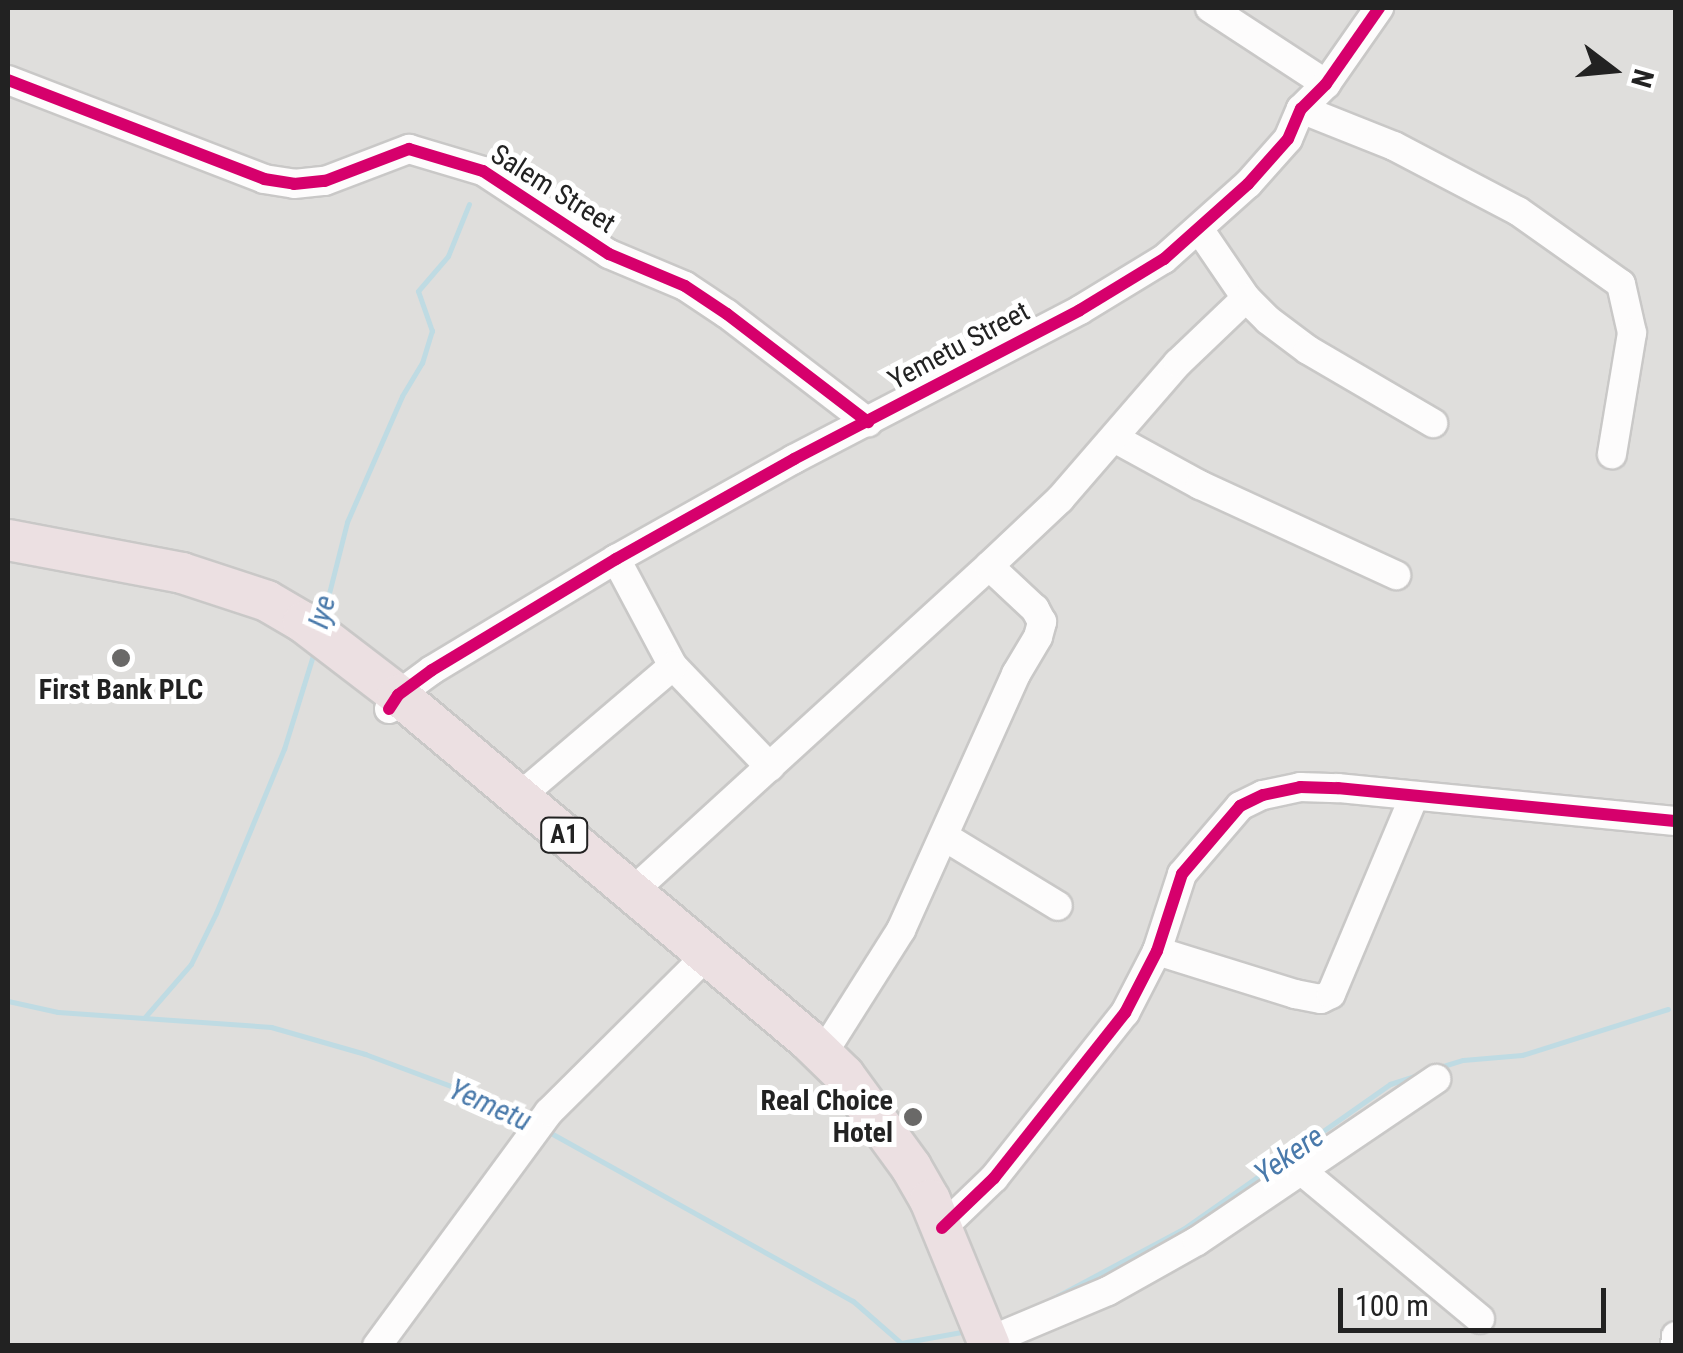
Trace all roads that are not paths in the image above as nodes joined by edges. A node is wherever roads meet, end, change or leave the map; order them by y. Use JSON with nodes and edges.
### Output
{"nodes":[{"id":1,"x":1210,"y":8,"type":"edge"},
{"id":2,"x":1379,"y":8,"type":"edge"},
{"id":3,"x":8,"y":80,"type":"edge"},
{"id":4,"x":1326,"y":84,"type":"junction"},
{"id":5,"x":1300,"y":109,"type":"junction"},
{"id":6,"x":1199,"y":229,"type":"junction"},
{"id":7,"x":1246,"y":298,"type":"junction"},
{"id":8,"x":868,"y":422,"type":"junction"},
{"id":9,"x":1432,"y":423,"type":"dead end"},
{"id":10,"x":1114,"y":438,"type":"junction"},
{"id":11,"x":1612,"y":454,"type":"dead end"},
{"id":12,"x":8,"y":540,"type":"edge"},
{"id":13,"x":8,"y":555,"type":"edge"},
{"id":14,"x":616,"y":559,"type":"junction"},
{"id":15,"x":989,"y":566,"type":"junction"},
{"id":16,"x":1396,"y":575,"type":"dead end"},
{"id":17,"x":673,"y":666,"type":"junction"},
{"id":18,"x":394,"y":702,"type":"junction"},
{"id":19,"x":770,"y":766,"type":"junction"},
{"id":20,"x":519,"y":797,"type":"junction"},
{"id":21,"x":1414,"y":797,"type":"junction"},
{"id":22,"x":1676,"y":821,"type":"edge"},
{"id":23,"x":944,"y":838,"type":"junction"},
{"id":24,"x":632,"y":892,"type":"junction"},
{"id":25,"x":1058,"y":906,"type":"dead end"},
{"id":26,"x":1157,"y":951,"type":"junction"},
{"id":27,"x":701,"y":960,"type":"junction"},
{"id":28,"x":822,"y":1055,"type":"junction"},
{"id":29,"x":1436,"y":1079,"type":"dead end"},
{"id":30,"x":1303,"y":1172,"type":"junction"},
{"id":31,"x":942,"y":1228,"type":"junction"},
{"id":32,"x":1480,"y":1319,"type":"dead end"},
{"id":33,"x":979,"y":1335,"type":"edge"},
{"id":34,"x":1676,"y":1336,"type":"edge"},
{"id":35,"x":377,"y":1346,"type":"edge"},
{"id":36,"x":1674,"y":1346,"type":"edge"}],
"edges":[{"from":1,"to":4,"type":"street"},
{"from":2,"to":4,"type":"street","name":"Yemetu Street"},
{"from":3,"to":8,"type":"street","name":"Salem Street"},
{"from":4,"to":5,"type":"street","name":"Yemetu Street"},
{"from":5,"to":6,"type":"street","name":"Yemetu Street"},
{"from":5,"to":11,"type":"street"},
{"from":6,"to":7,"type":"street"},
{"from":6,"to":8,"type":"street","name":"Yemetu Street"},
{"from":7,"to":9,"type":"street"},
{"from":7,"to":10,"type":"street"},
{"from":8,"to":14,"type":"street","name":"Yemetu Street"},
{"from":10,"to":15,"type":"street"},
{"from":10,"to":16,"type":"street"},
{"from":12,"to":18,"type":"highway","number":"A1"},
{"from":13,"to":18,"type":"highway","number":"A1"},
{"from":14,"to":17,"type":"street"},
{"from":14,"to":18,"type":"street","name":"Yemetu Street"},
{"from":15,"to":19,"type":"street"},
{"from":15,"to":23,"type":"street"},
{"from":17,"to":19,"type":"street"},
{"from":17,"to":20,"type":"street"},
{"from":18,"to":20,"type":"highway","number":"A1"},
{"from":18,"to":27,"type":"highway","number":"A1"},
{"from":19,"to":24,"type":"street"},
{"from":20,"to":24,"type":"highway","number":"A1"},
{"from":21,"to":22,"type":"street"},
{"from":21,"to":26,"type":"street"},
{"from":21,"to":26,"type":"street"},
{"from":23,"to":25,"type":"street"},
{"from":23,"to":28,"type":"street"},
{"from":24,"to":27,"type":"highway","number":"A1"},
{"from":26,"to":31,"type":"street"},
{"from":27,"to":28,"type":"highway","number":"A1"},
{"from":27,"to":33,"type":"highway","number":"A1"},
{"from":27,"to":35,"type":"street"},
{"from":28,"to":31,"type":"highway","number":"A1"},
{"from":29,"to":30,"type":"street"},
{"from":30,"to":32,"type":"street"},
{"from":30,"to":33,"type":"street"},
{"from":31,"to":33,"type":"highway","number":"A1"},
{"from":34,"to":36,"type":"street"}]}
